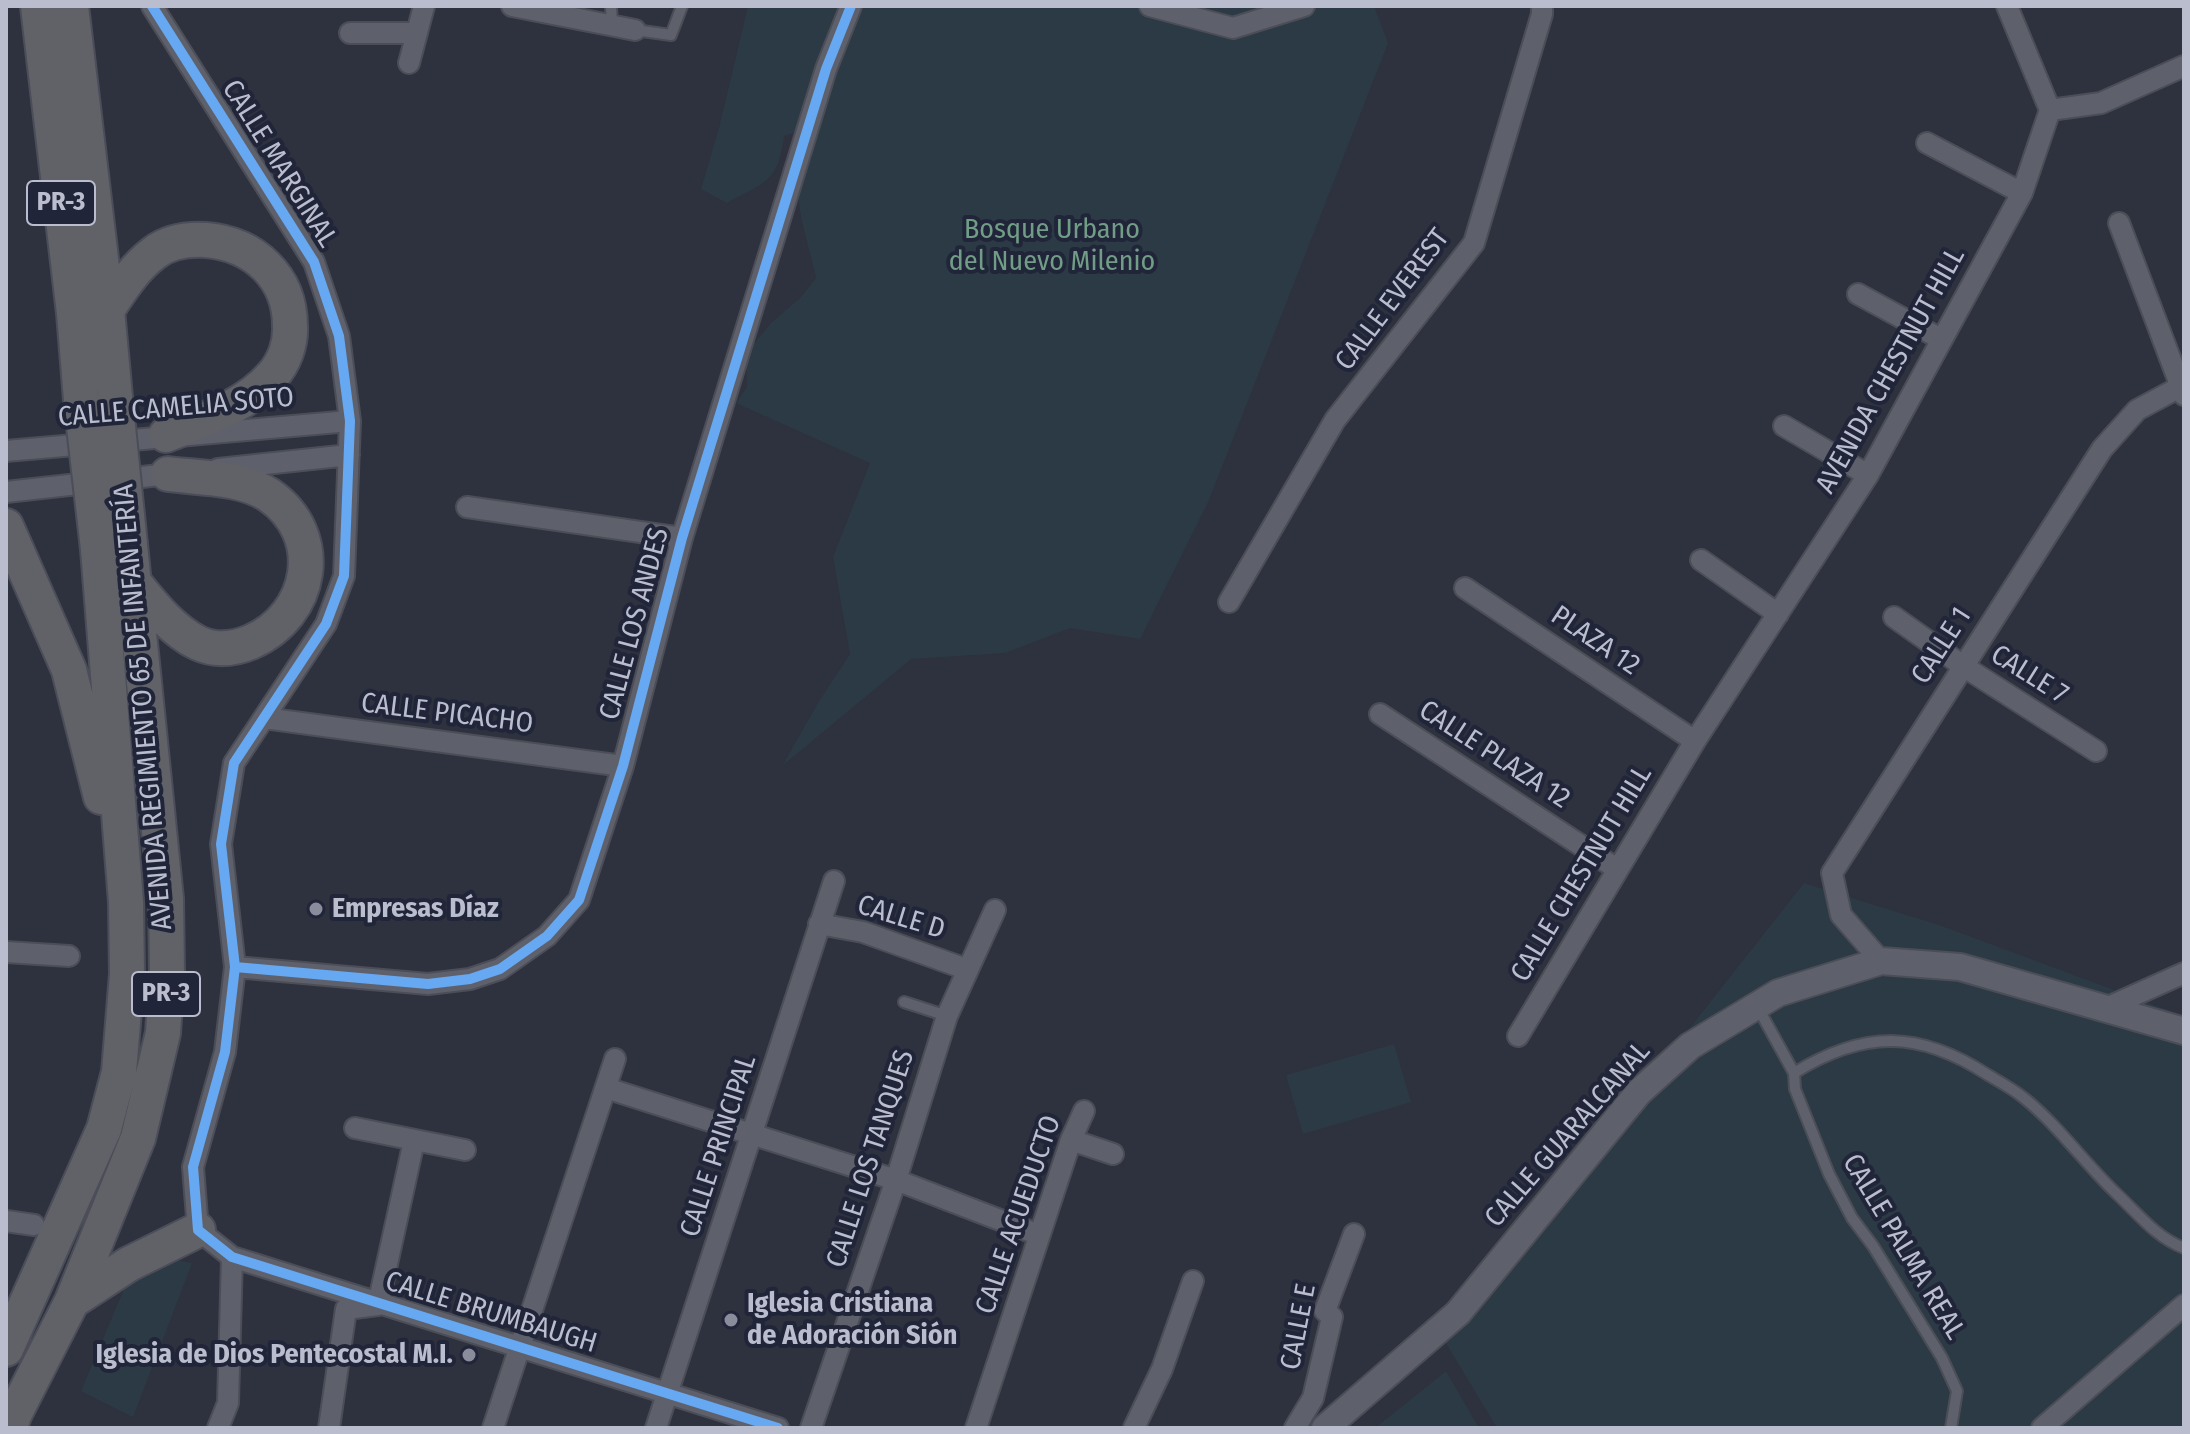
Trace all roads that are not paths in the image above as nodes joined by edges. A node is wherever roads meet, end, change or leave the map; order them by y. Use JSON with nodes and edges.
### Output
{"nodes":[{"id":1,"x":38,"y":6,"type":"edge"},
{"id":2,"x":71,"y":6,"type":"edge"},
{"id":3,"x":152,"y":6,"type":"edge"},
{"id":4,"x":424,"y":6,"type":"edge"},
{"id":5,"x":512,"y":6,"type":"edge"},
{"id":6,"x":682,"y":6,"type":"edge"},
{"id":7,"x":851,"y":6,"type":"edge"},
{"id":8,"x":1150,"y":6,"type":"edge"},
{"id":9,"x":1304,"y":6,"type":"edge"},
{"id":10,"x":1542,"y":6,"type":"edge"},
{"id":11,"x":2007,"y":6,"type":"edge"},
{"id":12,"x":612,"y":16,"type":"edge"},
{"id":13,"x":635,"y":30,"type":"joint"},
{"id":14,"x":350,"y":33,"type":"dead end"},
{"id":15,"x":416,"y":33,"type":"junction"},
{"id":16,"x":409,"y":63,"type":"dead end"},
{"id":17,"x":2184,"y":66,"type":"edge"},
{"id":18,"x":2050,"y":110,"type":"junction"},
{"id":19,"x":1927,"y":143,"type":"dead end"},
{"id":20,"x":2022,"y":193,"type":"junction"},
{"id":21,"x":2119,"y":223,"type":"dead end"},
{"id":22,"x":1858,"y":294,"type":"dead end"},
{"id":23,"x":107,"y":310,"type":"junction"},
{"id":24,"x":1941,"y":339,"type":"junction"},
{"id":25,"x":2182,"y":391,"type":"edge"},
{"id":26,"x":98,"y":398,"type":"junction"},
{"id":27,"x":350,"y":421,"type":"junction"},
{"id":28,"x":1784,"y":426,"type":"dead end"},
{"id":29,"x":166,"y":435,"type":"junction"},
{"id":30,"x":6,"y":451,"type":"edge"},
{"id":31,"x":349,"y":455,"type":"junction"},
{"id":32,"x":168,"y":474,"type":"junction"},
{"id":33,"x":1868,"y":475,"type":"junction"},
{"id":34,"x":6,"y":492,"type":"edge"},
{"id":35,"x":467,"y":507,"type":"dead end"},
{"id":36,"x":6,"y":526,"type":"edge"},
{"id":37,"x":682,"y":538,"type":"junction"},
{"id":38,"x":114,"y":547,"type":"junction"},
{"id":39,"x":1701,"y":560,"type":"dead end"},
{"id":40,"x":132,"y":580,"type":"junction"},
{"id":41,"x":1465,"y":588,"type":"dead end"},
{"id":42,"x":1229,"y":602,"type":"dead end"},
{"id":43,"x":1778,"y":614,"type":"junction"},
{"id":44,"x":1894,"y":617,"type":"dead end"},
{"id":45,"x":1963,"y":666,"type":"junction"},
{"id":46,"x":1380,"y":714,"type":"dead end"},
{"id":47,"x":264,"y":718,"type":"junction"},
{"id":48,"x":1695,"y":741,"type":"junction"},
{"id":49,"x":2096,"y":751,"type":"dead end"},
{"id":50,"x":623,"y":766,"type":"junction"},
{"id":51,"x":1617,"y":869,"type":"junction"},
{"id":52,"x":834,"y":881,"type":"dead end"},
{"id":53,"x":126,"y":902,"type":"junction"},
{"id":54,"x":995,"y":910,"type":"dead end"},
{"id":55,"x":819,"y":924,"type":"junction"},
{"id":56,"x":6,"y":952,"type":"edge"},
{"id":57,"x":69,"y":956,"type":"dead end"},
{"id":58,"x":1881,"y":961,"type":"junction"},
{"id":59,"x":235,"y":967,"type":"junction"},
{"id":60,"x":966,"y":969,"type":"junction"},
{"id":61,"x":2184,"y":973,"type":"edge"},
{"id":62,"x":904,"y":1002,"type":"dead end"},
{"id":63,"x":1757,"y":1005,"type":"junction"},
{"id":64,"x":2106,"y":1008,"type":"junction"},
{"id":65,"x":947,"y":1016,"type":"junction"},
{"id":66,"x":2184,"y":1031,"type":"edge"},
{"id":67,"x":1518,"y":1036,"type":"dead end"},
{"id":68,"x":615,"y":1059,"type":"dead end"},
{"id":69,"x":1794,"y":1073,"type":"junction"},
{"id":70,"x":606,"y":1088,"type":"junction"},
{"id":71,"x":1084,"y":1111,"type":"dead end"},
{"id":72,"x":355,"y":1128,"type":"dead end"},
{"id":73,"x":754,"y":1133,"type":"junction"},
{"id":74,"x":1071,"y":1140,"type":"junction"},
{"id":75,"x":414,"y":1141,"type":"junction"},
{"id":76,"x":465,"y":1150,"type":"dead end"},
{"id":77,"x":1113,"y":1154,"type":"dead end"},
{"id":78,"x":896,"y":1180,"type":"junction"},
{"id":79,"x":6,"y":1221,"type":"edge"},
{"id":80,"x":34,"y":1225,"type":"dead end"},
{"id":81,"x":198,"y":1230,"type":"junction"},
{"id":82,"x":1354,"y":1234,"type":"dead end"},
{"id":83,"x":1039,"y":1235,"type":"junction"},
{"id":84,"x":2184,"y":1248,"type":"edge"},
{"id":85,"x":232,"y":1257,"type":"junction"},
{"id":86,"x":1193,"y":1281,"type":"dead end"},
{"id":87,"x":72,"y":1301,"type":"junction"},
{"id":88,"x":378,"y":1305,"type":"junction"},
{"id":89,"x":2184,"y":1305,"type":"edge"},
{"id":90,"x":520,"y":1346,"type":"junction"},
{"id":91,"x":6,"y":1349,"type":"edge"},
{"id":92,"x":669,"y":1392,"type":"junction"},
{"id":93,"x":10,"y":1424,"type":"edge"},
{"id":94,"x":218,"y":1428,"type":"edge"},
{"id":95,"x":329,"y":1428,"type":"edge"},
{"id":96,"x":493,"y":1428,"type":"edge"},
{"id":97,"x":656,"y":1428,"type":"edge"},
{"id":98,"x":778,"y":1428,"type":"edge"},
{"id":99,"x":811,"y":1428,"type":"edge"},
{"id":100,"x":976,"y":1428,"type":"edge"},
{"id":101,"x":1134,"y":1428,"type":"edge"},
{"id":102,"x":1295,"y":1428,"type":"edge"},
{"id":103,"x":1325,"y":1428,"type":"edge"},
{"id":104,"x":1951,"y":1428,"type":"edge"},
{"id":105,"x":2042,"y":1428,"type":"edge"}],
"edges":[{"from":1,"to":26,"type":"highway","name":"AVENIDA REGIMIENTO 65 DE INFANTERÍA","number":"PR-3"},
{"from":2,"to":23,"type":"highway","name":"AVENIDA REGIMIENTO 65 DE INFANTERÍA","number":"PR-3"},
{"from":3,"to":27,"type":"street","name":"CALLE MARGINAL"},
{"from":4,"to":15,"type":"street"},
{"from":5,"to":12,"type":"street"},
{"from":6,"to":13,"type":"lane"},
{"from":7,"to":37,"type":"street","name":"CALLE LOS ANDES"},
{"from":8,"to":9,"type":"street"},
{"from":10,"to":42,"type":"street","name":"CALLE EVEREST"},
{"from":11,"to":18,"type":"street"},
{"from":12,"to":13,"type":"street"},
{"from":14,"to":15,"type":"street"},
{"from":15,"to":16,"type":"street"},
{"from":17,"to":18,"type":"street"},
{"from":18,"to":20,"type":"street","name":"AVENIDA CHESTNUT HILL"},
{"from":19,"to":20,"type":"street"},
{"from":20,"to":24,"type":"street","name":"AVENIDA CHESTNUT HILL"},
{"from":21,"to":25,"type":"street"},
{"from":22,"to":24,"type":"street"},
{"from":23,"to":26,"type":"highway","name":"AVENIDA REGIMIENTO 65 DE INFANTERÍA","number":"PR-3"},
{"from":23,"to":29,"type":"highway"},
{"from":24,"to":33,"type":"street","name":"AVENIDA CHESTNUT HILL"},
{"from":25,"to":45,"type":"street","name":"CALLE 1"},
{"from":26,"to":38,"type":"highway","name":"AVENIDA REGIMIENTO 65 DE INFANTERÍA","number":"PR-3","bridge":true},
{"from":27,"to":29,"type":"street","name":"CALLE CAMELIA SOTO"},
{"from":27,"to":31,"type":"street","name":"CALLE MARGINAL"},
{"from":28,"to":33,"type":"street"},
{"from":29,"to":30,"type":"street","name":"CALLE CAMELIA SOTO"},
{"from":31,"to":32,"type":"street"},
{"from":31,"to":47,"type":"street","name":"CALLE MARGINAL"},
{"from":32,"to":34,"type":"street"},
{"from":32,"to":40,"type":"highway"},
{"from":33,"to":43,"type":"street","name":"AVENIDA CHESTNUT HILL"},
{"from":35,"to":37,"type":"street"},
{"from":36,"to":53,"type":"highway"},
{"from":37,"to":50,"type":"street","name":"CALLE LOS ANDES"},
{"from":38,"to":40,"type":"highway","name":"AVENIDA REGIMIENTO 65 DE INFANTERÍA","number":"PR-3"},
{"from":38,"to":53,"type":"highway","name":"AVENIDA REGIMIENTO 65 DE INFANTERÍA","number":"PR-3"},
{"from":39,"to":43,"type":"street"},
{"from":40,"to":87,"type":"highway","name":"AVENIDA REGIMIENTO 65 DE INFANTERÍA","number":"PR-3"},
{"from":41,"to":48,"type":"street","name":"PLAZA 12"},
{"from":43,"to":48,"type":"street","name":"AVENIDA CHESTNUT HILL"},
{"from":44,"to":45,"type":"street","name":"CALLE 7"},
{"from":45,"to":49,"type":"street","name":"CALLE 7"},
{"from":45,"to":58,"type":"street","name":"CALLE 1"},
{"from":46,"to":51,"type":"street","name":"CALLE PLAZA 12"},
{"from":47,"to":50,"type":"street","name":"CALLE PICACHO"},
{"from":47,"to":59,"type":"street","name":"CALLE MARGINAL"},
{"from":48,"to":51,"type":"street","name":"CALLE CHESTNUT HILL"},
{"from":50,"to":59,"type":"street","name":"CALLE LOS ANDES"},
{"from":51,"to":67,"type":"street","name":"CALLE CHESTNUT HILL"},
{"from":52,"to":55,"type":"street","name":"CALLE PRINCIPAL"},
{"from":53,"to":91,"type":"highway","name":"AVENIDA REGIMIENTO 65 DE INFANTERÍA","number":"PR-3"},
{"from":54,"to":60,"type":"street","name":"CALLE LOS TANQUES"},
{"from":55,"to":60,"type":"street","name":"CALLE D"},
{"from":55,"to":73,"type":"street","name":"CALLE PRINCIPAL"},
{"from":56,"to":57,"type":"street"},
{"from":58,"to":63,"type":"street","name":"CALLE GUARALCANAL"},
{"from":58,"to":64,"type":"street","name":"CALLE GUARALCANAL"},
{"from":59,"to":81,"type":"street","name":"CALLE MARGINAL"},
{"from":60,"to":65,"type":"street","name":"CALLE LOS TANQUES"},
{"from":61,"to":64,"type":"street"},
{"from":62,"to":65,"type":"lane"},
{"from":63,"to":69,"type":"lane","name":"CALLE PALMA REAL"},
{"from":63,"to":103,"type":"street","name":"CALLE GUARALCANAL"},
{"from":64,"to":66,"type":"street","name":"CALLE GUARALCANAL"},
{"from":65,"to":78,"type":"street","name":"CALLE LOS TANQUES"},
{"from":68,"to":70,"type":"street"},
{"from":69,"to":84,"type":"lane"},
{"from":69,"to":104,"type":"lane","name":"CALLE PALMA REAL"},
{"from":70,"to":73,"type":"street"},
{"from":70,"to":90,"type":"street"},
{"from":71,"to":74,"type":"street","name":"CALLE ACUEDUCTO"},
{"from":72,"to":75,"type":"street"},
{"from":73,"to":78,"type":"street"},
{"from":73,"to":92,"type":"street","name":"CALLE PRINCIPAL"},
{"from":74,"to":77,"type":"street"},
{"from":74,"to":83,"type":"street","name":"CALLE ACUEDUCTO"},
{"from":75,"to":76,"type":"street"},
{"from":75,"to":88,"type":"street"},
{"from":78,"to":83,"type":"street"},
{"from":78,"to":99,"type":"street","name":"CALLE LOS TANQUES"},
{"from":79,"to":80,"type":"street"},
{"from":81,"to":85,"type":"street","name":"CALLE BRUMBAUGH"},
{"from":81,"to":87,"type":"highway"},
{"from":82,"to":102,"type":"street","name":"CALLE E"},
{"from":83,"to":100,"type":"street","name":"CALLE ACUEDUCTO"},
{"from":85,"to":88,"type":"street","name":"CALLE BRUMBAUGH"},
{"from":85,"to":94,"type":"street"},
{"from":86,"to":101,"type":"street"},
{"from":87,"to":93,"type":"highway","name":"AVENIDA REGIMIENTO 65 DE INFANTERÍA","number":"PR-3"},
{"from":88,"to":90,"type":"street","name":"CALLE BRUMBAUGH"},
{"from":88,"to":95,"type":"street"},
{"from":89,"to":105,"type":"street"},
{"from":90,"to":92,"type":"street","name":"CALLE BRUMBAUGH"},
{"from":90,"to":96,"type":"street"},
{"from":92,"to":97,"type":"street","name":"CALLE PRINCIPAL"},
{"from":92,"to":98,"type":"street","name":"CALLE BRUMBAUGH"}]}
